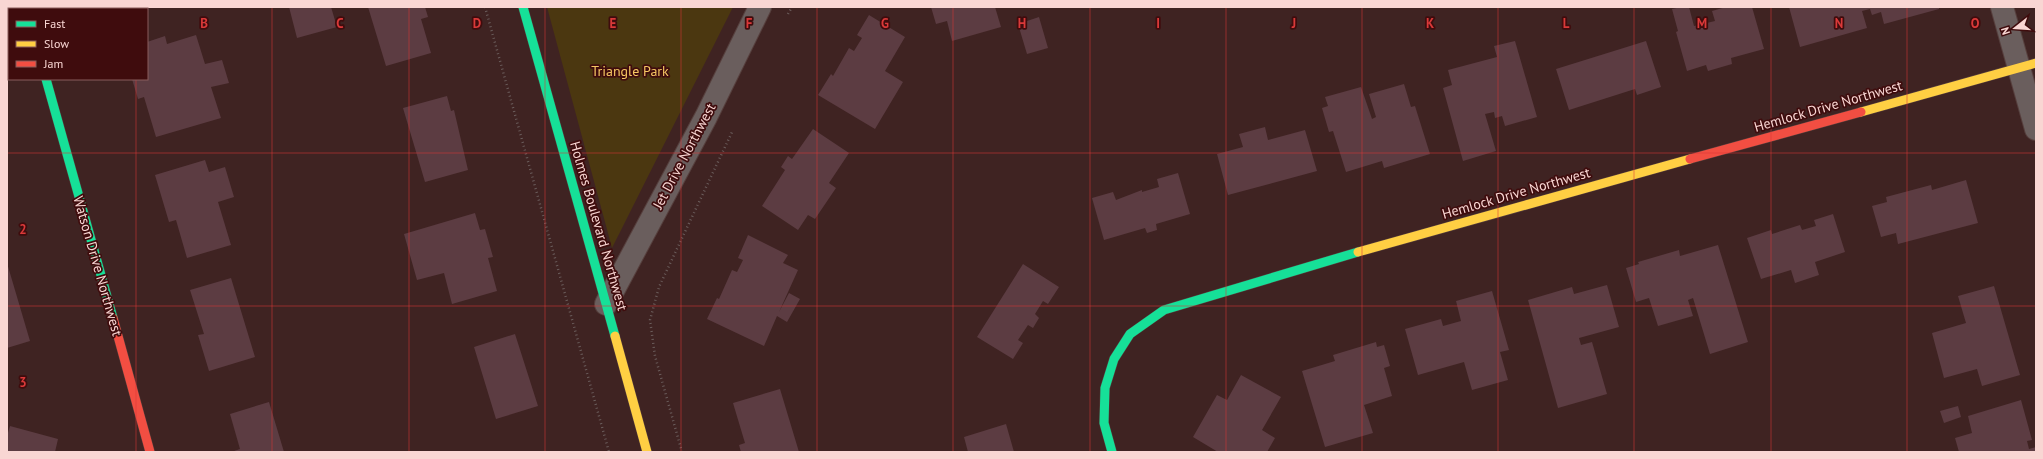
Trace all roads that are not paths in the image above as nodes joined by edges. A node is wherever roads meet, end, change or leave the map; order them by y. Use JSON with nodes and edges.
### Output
{"nodes":[{"id":1,"x":523,"y":7,"type":"edge"},
{"id":2,"x":760,"y":7,"type":"edge"},
{"id":3,"x":2002,"y":7,"type":"edge"},
{"id":4,"x":2028,"y":65,"type":"edge"},
{"id":5,"x":46,"y":80,"type":"edge"},
{"id":6,"x":2036,"y":129,"type":"edge"},
{"id":7,"x":606,"y":304,"type":"junction"},
{"id":8,"x":150,"y":452,"type":"edge"},
{"id":9,"x":647,"y":452,"type":"edge"},
{"id":10,"x":1112,"y":452,"type":"edge"}],
"edges":[{"from":1,"to":7,"type":"street","name":"Holmes Boulevard Northwest"},
{"from":2,"to":7,"type":"street","name":"Jet Drive Northwest"},
{"from":3,"to":4,"type":"street"},
{"from":4,"to":6,"type":"street"},
{"from":4,"to":10,"type":"street","name":"Hemlock Drive Northwest"},
{"from":5,"to":8,"type":"street","name":"Watson Drive Northwest"},
{"from":7,"to":9,"type":"street","name":"Holmes Boulevard Northwest"}]}
